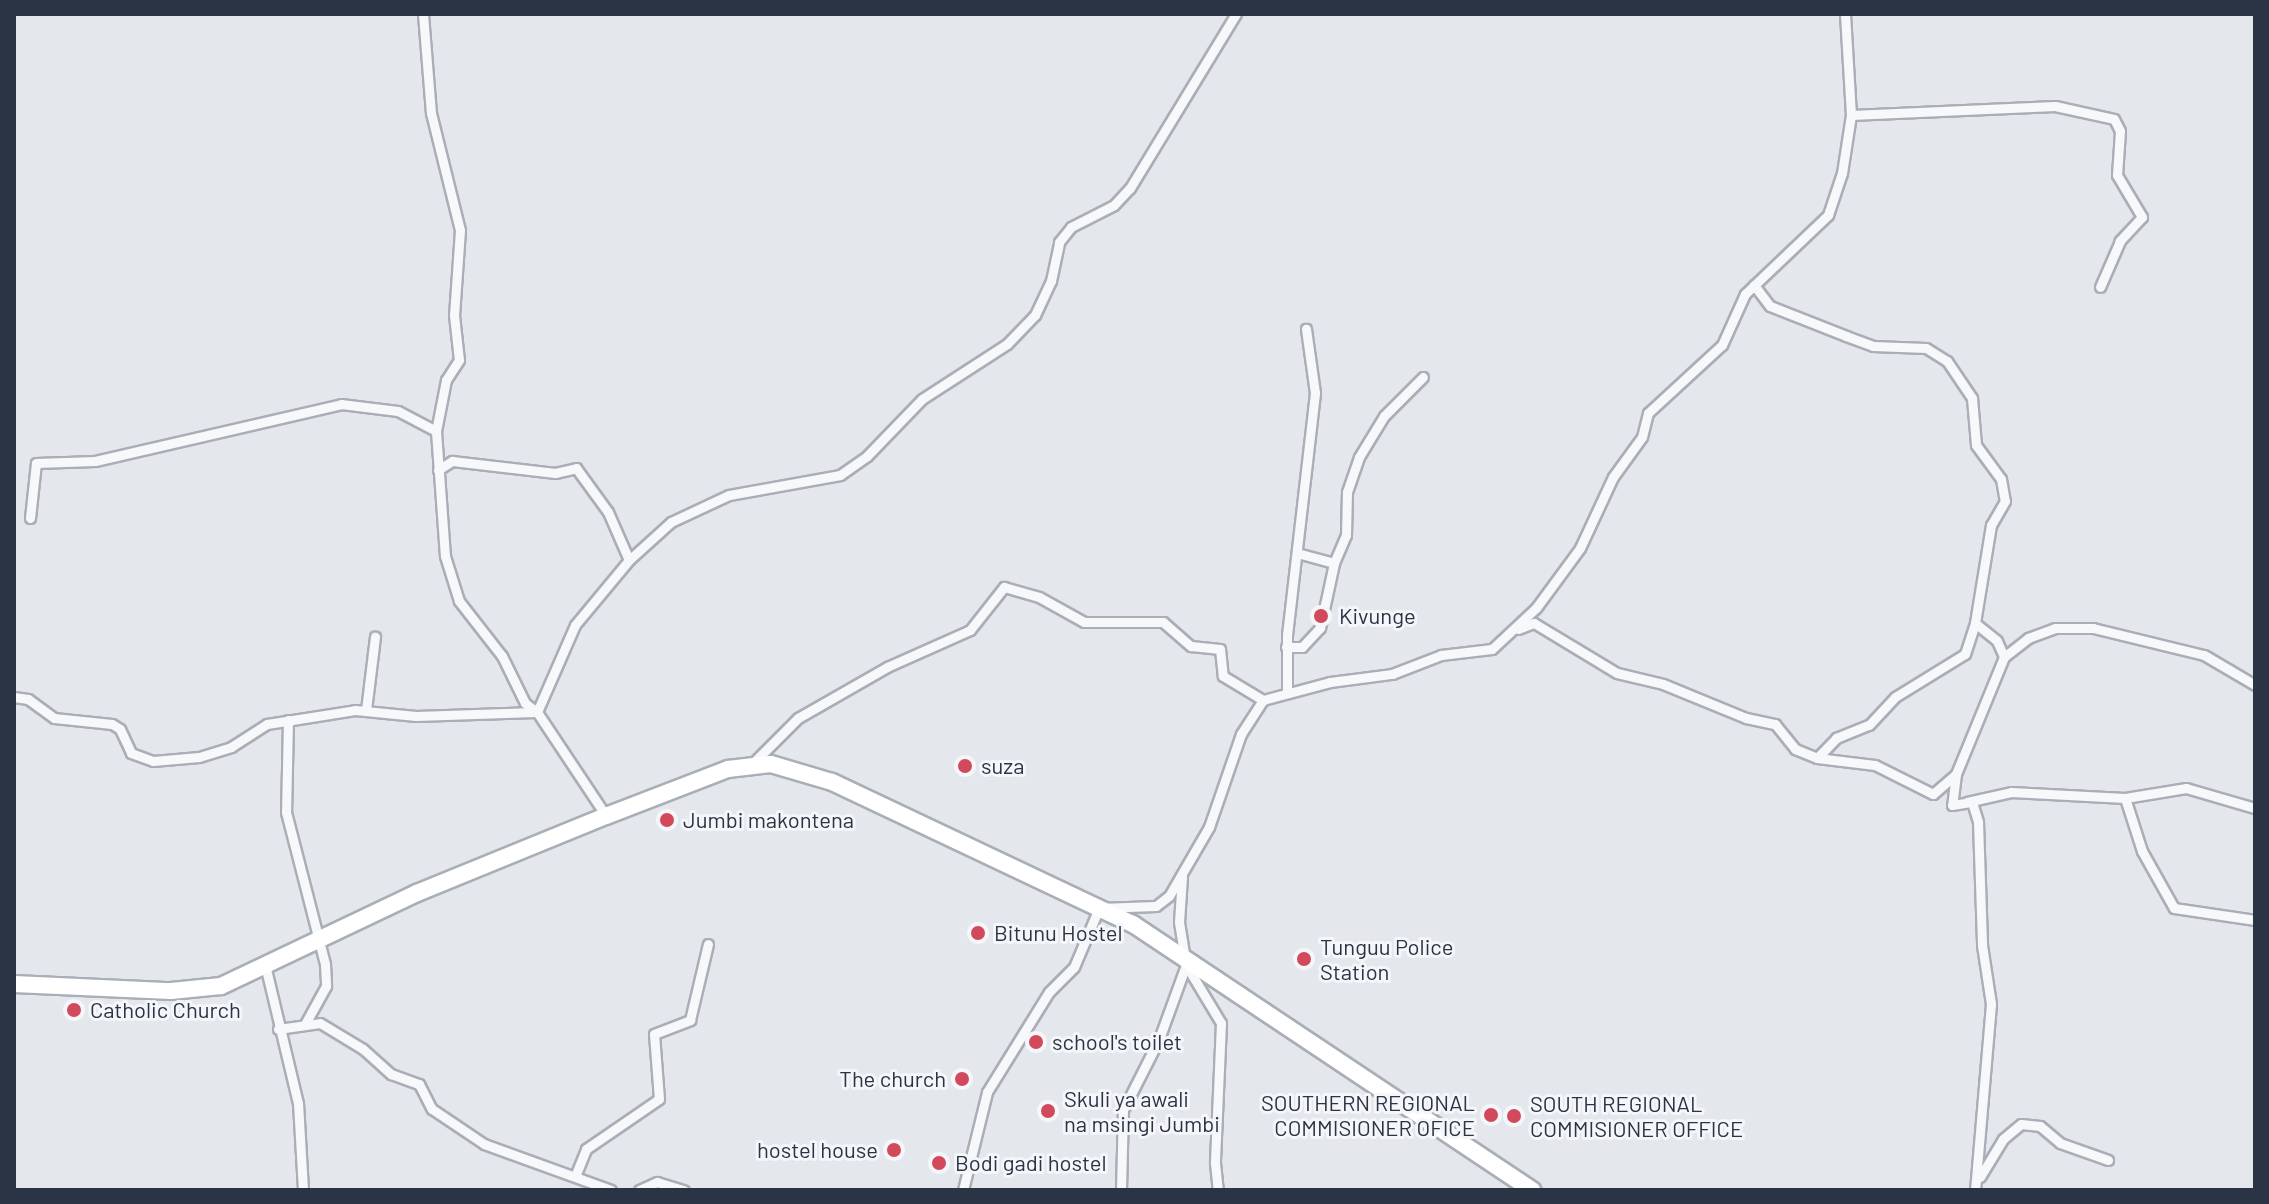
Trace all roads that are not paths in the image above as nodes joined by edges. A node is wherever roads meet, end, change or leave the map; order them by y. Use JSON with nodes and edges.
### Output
{"nodes":[{"id":1,"x":423,"y":14,"type":"edge"},
{"id":2,"x":1236,"y":14,"type":"edge"},
{"id":3,"x":1845,"y":14,"type":"edge"},
{"id":4,"x":1851,"y":115,"type":"junction"},
{"id":5,"x":1754,"y":285,"type":"junction"},
{"id":6,"x":2100,"y":287,"type":"dead end"},
{"id":7,"x":1306,"y":329,"type":"dead end"},
{"id":8,"x":1423,"y":377,"type":"dead end"},
{"id":9,"x":436,"y":431,"type":"junction"},
{"id":10,"x":438,"y":470,"type":"junction"},
{"id":11,"x":30,"y":518,"type":"dead end"},
{"id":12,"x":1297,"y":553,"type":"junction"},
{"id":13,"x":629,"y":560,"type":"junction"},
{"id":14,"x":1334,"y":563,"type":"junction"},
{"id":15,"x":1975,"y":623,"type":"junction"},
{"id":16,"x":1508,"y":635,"type":"junction"},
{"id":17,"x":375,"y":637,"type":"dead end"},
{"id":18,"x":1286,"y":647,"type":"junction"},
{"id":19,"x":2004,"y":657,"type":"junction"},
{"id":20,"x":2255,"y":685,"type":"edge"},
{"id":21,"x":1287,"y":691,"type":"junction"},
{"id":22,"x":14,"y":697,"type":"edge"},
{"id":23,"x":1263,"y":700,"type":"junction"},
{"id":24,"x":366,"y":710,"type":"junction"},
{"id":25,"x":537,"y":712,"type":"junction"},
{"id":26,"x":288,"y":720,"type":"junction"},
{"id":27,"x":1817,"y":758,"type":"junction"},
{"id":28,"x":752,"y":764,"type":"junction"},
{"id":29,"x":1956,"y":774,"type":"junction"},
{"id":30,"x":2125,"y":798,"type":"junction"},
{"id":31,"x":1952,"y":805,"type":"junction"},
{"id":32,"x":2255,"y":808,"type":"edge"},
{"id":33,"x":606,"y":816,"type":"junction"},
{"id":34,"x":1186,"y":862,"type":"junction"},
{"id":35,"x":1099,"y":908,"type":"junction"},
{"id":36,"x":2255,"y":920,"type":"edge"},
{"id":37,"x":319,"y":939,"type":"junction"},
{"id":38,"x":708,"y":944,"type":"dead end"},
{"id":39,"x":1185,"y":960,"type":"junction"},
{"id":40,"x":266,"y":969,"type":"junction"},
{"id":41,"x":14,"y":984,"type":"edge"},
{"id":42,"x":305,"y":1024,"type":"junction"},
{"id":43,"x":278,"y":1029,"type":"junction"},
{"id":44,"x":2108,"y":1160,"type":"dead end"},
{"id":45,"x":576,"y":1174,"type":"junction"},
{"id":46,"x":1980,"y":1177,"type":"junction"},
{"id":47,"x":303,"y":1190,"type":"edge"},
{"id":48,"x":611,"y":1190,"type":"edge"},
{"id":49,"x":639,"y":1190,"type":"edge"},
{"id":50,"x":684,"y":1190,"type":"edge"},
{"id":51,"x":963,"y":1190,"type":"edge"},
{"id":52,"x":1121,"y":1190,"type":"edge"},
{"id":53,"x":1218,"y":1190,"type":"edge"},
{"id":54,"x":1532,"y":1190,"type":"edge"},
{"id":55,"x":1975,"y":1190,"type":"edge"}],
"edges":[{"from":1,"to":9,"type":"street"},
{"from":2,"to":13,"type":"street"},
{"from":3,"to":4,"type":"street"},
{"from":4,"to":5,"type":"street"},
{"from":4,"to":6,"type":"street"},
{"from":5,"to":15,"type":"street"},
{"from":5,"to":16,"type":"street"},
{"from":7,"to":12,"type":"street"},
{"from":8,"to":14,"type":"street"},
{"from":9,"to":10,"type":"street"},
{"from":9,"to":11,"type":"street"},
{"from":10,"to":13,"type":"street"},
{"from":10,"to":25,"type":"street"},
{"from":12,"to":14,"type":"street"},
{"from":12,"to":18,"type":"street"},
{"from":13,"to":25,"type":"street"},
{"from":14,"to":18,"type":"street"},
{"from":15,"to":19,"type":"street"},
{"from":15,"to":27,"type":"street"},
{"from":16,"to":21,"type":"street"},
{"from":16,"to":27,"type":"street"},
{"from":17,"to":24,"type":"street"},
{"from":18,"to":21,"type":"street"},
{"from":19,"to":20,"type":"street"},
{"from":19,"to":29,"type":"street"},
{"from":21,"to":23,"type":"street"},
{"from":22,"to":26,"type":"street"},
{"from":23,"to":28,"type":"street"},
{"from":23,"to":34,"type":"street"},
{"from":24,"to":25,"type":"street"},
{"from":24,"to":26,"type":"street"},
{"from":25,"to":33,"type":"street"},
{"from":26,"to":37,"type":"street"},
{"from":27,"to":29,"type":"street"},
{"from":28,"to":33,"type":"main road"},
{"from":28,"to":35,"type":"main road"},
{"from":29,"to":31,"type":"street"},
{"from":30,"to":31,"type":"street"},
{"from":30,"to":32,"type":"street"},
{"from":30,"to":36,"type":"street"},
{"from":31,"to":46,"type":"street"},
{"from":33,"to":37,"type":"main road"},
{"from":34,"to":35,"type":"street"},
{"from":34,"to":39,"type":"street"},
{"from":35,"to":39,"type":"main road"},
{"from":35,"to":51,"type":"street"},
{"from":37,"to":40,"type":"main road"},
{"from":37,"to":42,"type":"street"},
{"from":38,"to":45,"type":"street"},
{"from":39,"to":52,"type":"street"},
{"from":39,"to":53,"type":"street"},
{"from":39,"to":54,"type":"main road"},
{"from":40,"to":41,"type":"main road"},
{"from":40,"to":43,"type":"street"},
{"from":42,"to":43,"type":"street"},
{"from":42,"to":45,"type":"street"},
{"from":43,"to":47,"type":"street"},
{"from":44,"to":46,"type":"street"},
{"from":45,"to":48,"type":"street"},
{"from":46,"to":55,"type":"street"},
{"from":49,"to":50,"type":"street"}]}
